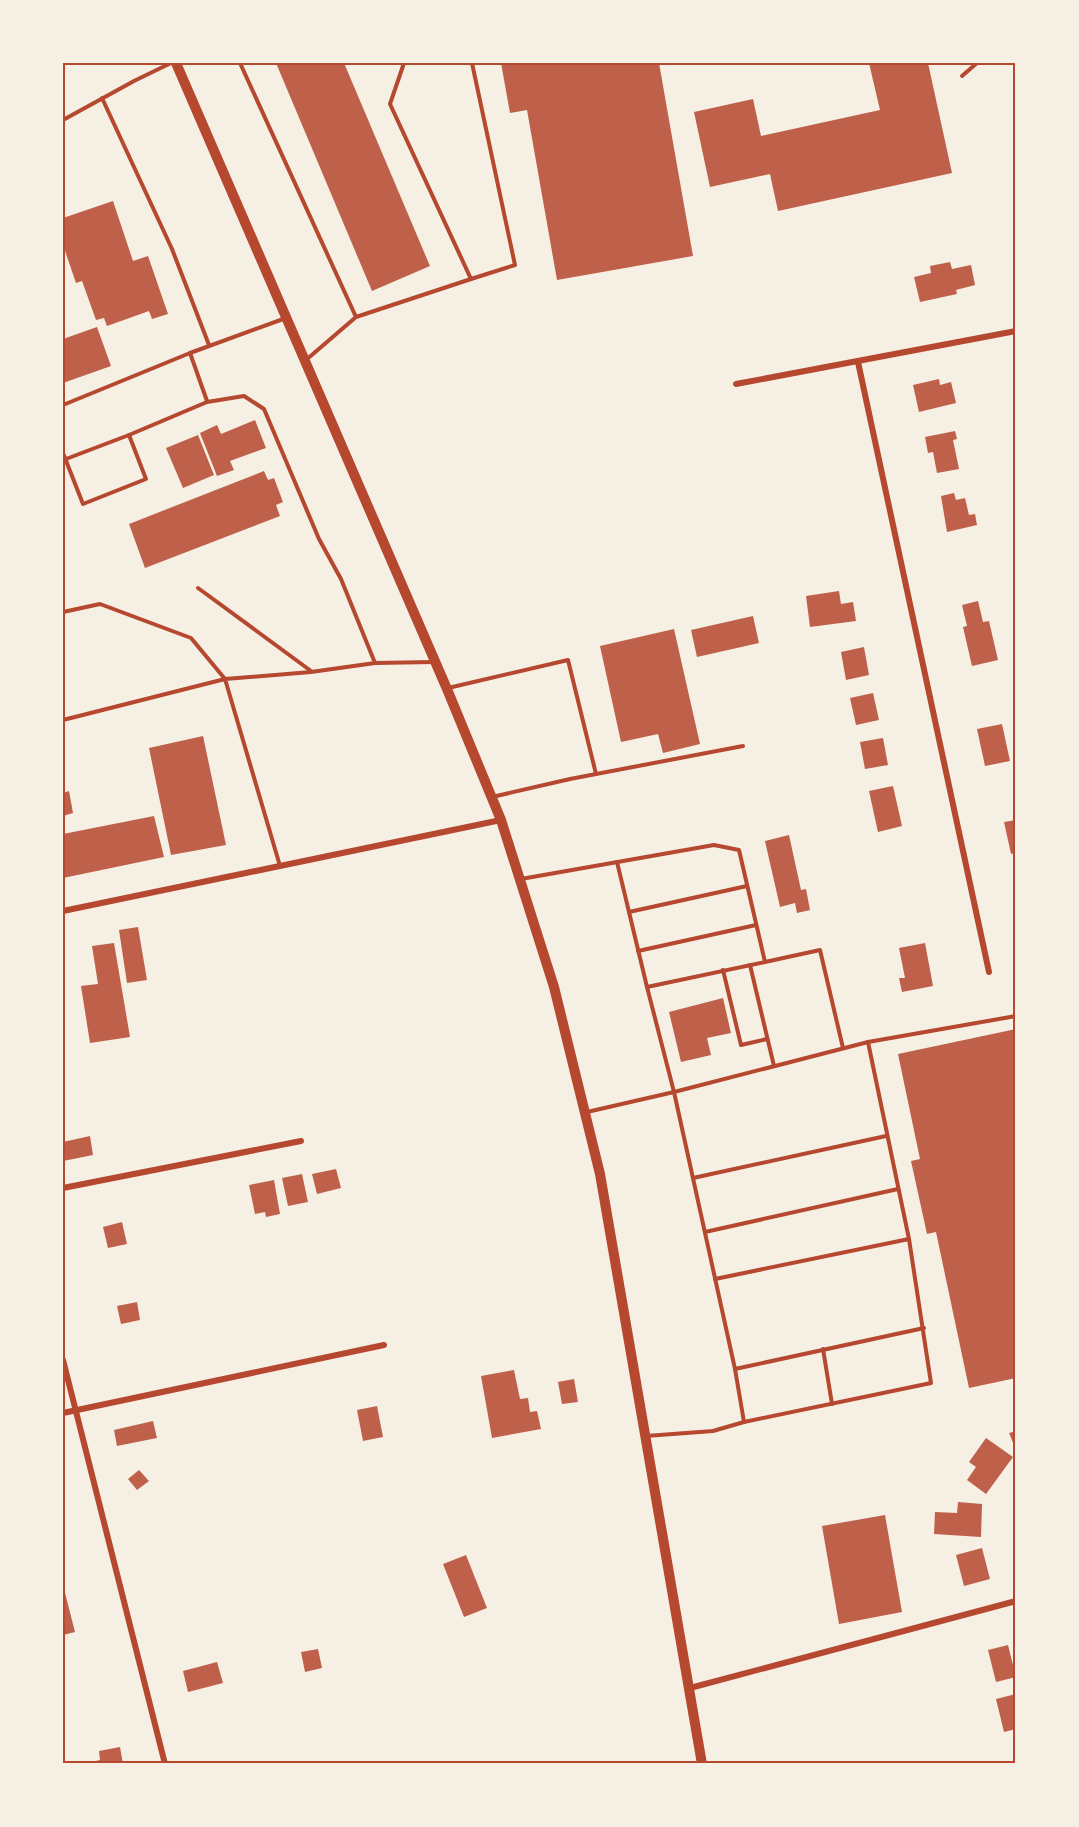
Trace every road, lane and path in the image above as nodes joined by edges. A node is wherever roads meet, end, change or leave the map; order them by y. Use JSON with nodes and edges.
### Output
{"nodes":[{"id":1,"x":171,"y":63,"type":"edge"},
{"id":2,"x":176,"y":63,"type":"edge"},
{"id":3,"x":240,"y":63,"type":"edge"},
{"id":4,"x":404,"y":63,"type":"edge"},
{"id":5,"x":472,"y":63,"type":"edge"},
{"id":6,"x":977,"y":63,"type":"edge"},
{"id":7,"x":962,"y":76,"type":"dead end"},
{"id":8,"x":102,"y":98,"type":"junction"},
{"id":9,"x":63,"y":120,"type":"edge"},
{"id":10,"x":471,"y":279,"type":"junction"},
{"id":11,"x":356,"y":317,"type":"junction"},
{"id":12,"x":286,"y":318,"type":"junction"},
{"id":13,"x":1016,"y":331,"type":"edge"},
{"id":14,"x":209,"y":345,"type":"junction"},
{"id":15,"x":190,"y":353,"type":"junction"},
{"id":16,"x":305,"y":360,"type":"junction"},
{"id":17,"x":858,"y":362,"type":"junction"},
{"id":18,"x":736,"y":384,"type":"dead end"},
{"id":19,"x":207,"y":402,"type":"junction"},
{"id":20,"x":63,"y":405,"type":"edge"},
{"id":21,"x":129,"y":435,"type":"junction"},
{"id":22,"x":63,"y":453,"type":"edge"},
{"id":23,"x":66,"y":459,"type":"junction"},
{"id":24,"x":198,"y":588,"type":"dead end"},
{"id":25,"x":63,"y":612,"type":"edge"},
{"id":26,"x":435,"y":662,"type":"junction"},
{"id":27,"x":375,"y":663,"type":"junction"},
{"id":28,"x":312,"y":672,"type":"junction"},
{"id":29,"x":225,"y":679,"type":"junction"},
{"id":30,"x":447,"y":688,"type":"junction"},
{"id":31,"x":63,"y":720,"type":"edge"},
{"id":32,"x":743,"y":746,"type":"dead end"},
{"id":33,"x":596,"y":774,"type":"junction"},
{"id":34,"x":492,"y":797,"type":"junction"},
{"id":35,"x":501,"y":820,"type":"junction"},
{"id":36,"x":617,"y":862,"type":"junction"},
{"id":37,"x":280,"y":866,"type":"junction"},
{"id":38,"x":520,"y":879,"type":"junction"},
{"id":39,"x":747,"y":886,"type":"junction"},
{"id":40,"x":63,"y":910,"type":"edge"},
{"id":41,"x":629,"y":912,"type":"junction"},
{"id":42,"x":756,"y":925,"type":"junction"},
{"id":43,"x":638,"y":951,"type":"junction"},
{"id":44,"x":765,"y":962,"type":"junction"},
{"id":45,"x":750,"y":965,"type":"junction"},
{"id":46,"x":723,"y":970,"type":"junction"},
{"id":47,"x":989,"y":972,"type":"dead end"},
{"id":48,"x":647,"y":987,"type":"junction"},
{"id":49,"x":1016,"y":1016,"type":"edge"},
{"id":50,"x":767,"y":1038,"type":"junction"},
{"id":51,"x":868,"y":1042,"type":"junction"},
{"id":52,"x":843,"y":1048,"type":"junction"},
{"id":53,"x":774,"y":1066,"type":"junction"},
{"id":54,"x":674,"y":1092,"type":"junction"},
{"id":55,"x":585,"y":1112,"type":"junction"},
{"id":56,"x":886,"y":1136,"type":"junction"},
{"id":57,"x":301,"y":1141,"type":"dead end"},
{"id":58,"x":693,"y":1178,"type":"junction"},
{"id":59,"x":63,"y":1188,"type":"edge"},
{"id":60,"x":898,"y":1189,"type":"junction"},
{"id":61,"x":705,"y":1232,"type":"junction"},
{"id":62,"x":909,"y":1239,"type":"junction"},
{"id":63,"x":715,"y":1279,"type":"junction"},
{"id":64,"x":924,"y":1328,"type":"junction"},
{"id":65,"x":384,"y":1345,"type":"dead end"},
{"id":66,"x":823,"y":1349,"type":"junction"},
{"id":67,"x":63,"y":1360,"type":"edge"},
{"id":68,"x":735,"y":1369,"type":"junction"},
{"id":69,"x":832,"y":1404,"type":"junction"},
{"id":70,"x":75,"y":1411,"type":"junction"},
{"id":71,"x":63,"y":1413,"type":"edge"},
{"id":72,"x":744,"y":1422,"type":"junction"},
{"id":73,"x":646,"y":1436,"type":"junction"},
{"id":74,"x":1016,"y":1601,"type":"edge"},
{"id":75,"x":690,"y":1688,"type":"junction"},
{"id":76,"x":165,"y":1764,"type":"edge"},
{"id":77,"x":702,"y":1764,"type":"edge"}],
"edges":[{"from":1,"to":8,"type":"lane"},
{"from":2,"to":12,"type":"main road"},
{"from":3,"to":11,"type":"lane"},
{"from":4,"to":10,"type":"lane"},
{"from":5,"to":10,"type":"lane"},
{"from":6,"to":7,"type":"lane"},
{"from":8,"to":9,"type":"lane"},
{"from":8,"to":14,"type":"lane"},
{"from":10,"to":11,"type":"lane"},
{"from":11,"to":16,"type":"lane"},
{"from":12,"to":14,"type":"lane"},
{"from":12,"to":16,"type":"main road"},
{"from":13,"to":17,"type":"street"},
{"from":14,"to":15,"type":"lane"},
{"from":15,"to":19,"type":"lane"},
{"from":15,"to":20,"type":"lane"},
{"from":16,"to":26,"type":"main road"},
{"from":17,"to":18,"type":"street"},
{"from":17,"to":47,"type":"street"},
{"from":19,"to":21,"type":"lane"},
{"from":19,"to":27,"type":"lane"},
{"from":21,"to":23,"type":"lane"},
{"from":21,"to":23,"type":"lane"},
{"from":22,"to":23,"type":"lane"},
{"from":24,"to":28,"type":"lane"},
{"from":25,"to":29,"type":"lane"},
{"from":26,"to":27,"type":"lane"},
{"from":26,"to":30,"type":"main road"},
{"from":27,"to":28,"type":"lane"},
{"from":28,"to":29,"type":"lane"},
{"from":29,"to":31,"type":"lane"},
{"from":29,"to":37,"type":"lane"},
{"from":30,"to":33,"type":"lane"},
{"from":30,"to":34,"type":"main road"},
{"from":32,"to":33,"type":"lane"},
{"from":33,"to":34,"type":"lane"},
{"from":34,"to":35,"type":"main road"},
{"from":35,"to":37,"type":"street"},
{"from":35,"to":38,"type":"main road"},
{"from":36,"to":38,"type":"lane"},
{"from":36,"to":39,"type":"lane"},
{"from":36,"to":41,"type":"lane"},
{"from":37,"to":40,"type":"street"},
{"from":38,"to":55,"type":"main road"},
{"from":39,"to":41,"type":"lane"},
{"from":39,"to":42,"type":"lane"},
{"from":41,"to":43,"type":"lane"},
{"from":42,"to":43,"type":"lane"},
{"from":42,"to":44,"type":"lane"},
{"from":43,"to":48,"type":"lane"},
{"from":44,"to":45,"type":"lane"},
{"from":44,"to":52,"type":"lane"},
{"from":45,"to":46,"type":"lane"},
{"from":45,"to":50,"type":"lane"},
{"from":46,"to":48,"type":"lane"},
{"from":46,"to":50,"type":"lane"},
{"from":48,"to":54,"type":"lane"},
{"from":49,"to":51,"type":"lane"},
{"from":50,"to":53,"type":"lane"},
{"from":51,"to":52,"type":"lane"},
{"from":51,"to":56,"type":"lane"},
{"from":52,"to":53,"type":"lane"},
{"from":53,"to":54,"type":"lane"},
{"from":54,"to":55,"type":"lane"},
{"from":54,"to":58,"type":"lane"},
{"from":55,"to":73,"type":"main road"},
{"from":56,"to":58,"type":"lane"},
{"from":56,"to":60,"type":"lane"},
{"from":57,"to":59,"type":"street"},
{"from":58,"to":61,"type":"lane"},
{"from":60,"to":61,"type":"lane"},
{"from":60,"to":62,"type":"lane"},
{"from":61,"to":63,"type":"lane"},
{"from":62,"to":63,"type":"lane"},
{"from":62,"to":64,"type":"lane"},
{"from":63,"to":68,"type":"lane"},
{"from":64,"to":66,"type":"lane"},
{"from":64,"to":69,"type":"lane"},
{"from":65,"to":70,"type":"street"},
{"from":66,"to":68,"type":"lane"},
{"from":66,"to":69,"type":"lane"},
{"from":67,"to":70,"type":"street"},
{"from":68,"to":72,"type":"lane"},
{"from":69,"to":72,"type":"lane"},
{"from":70,"to":71,"type":"street"},
{"from":70,"to":76,"type":"street"},
{"from":72,"to":73,"type":"lane"},
{"from":73,"to":75,"type":"main road"},
{"from":74,"to":75,"type":"street"},
{"from":75,"to":77,"type":"main road"}]}
